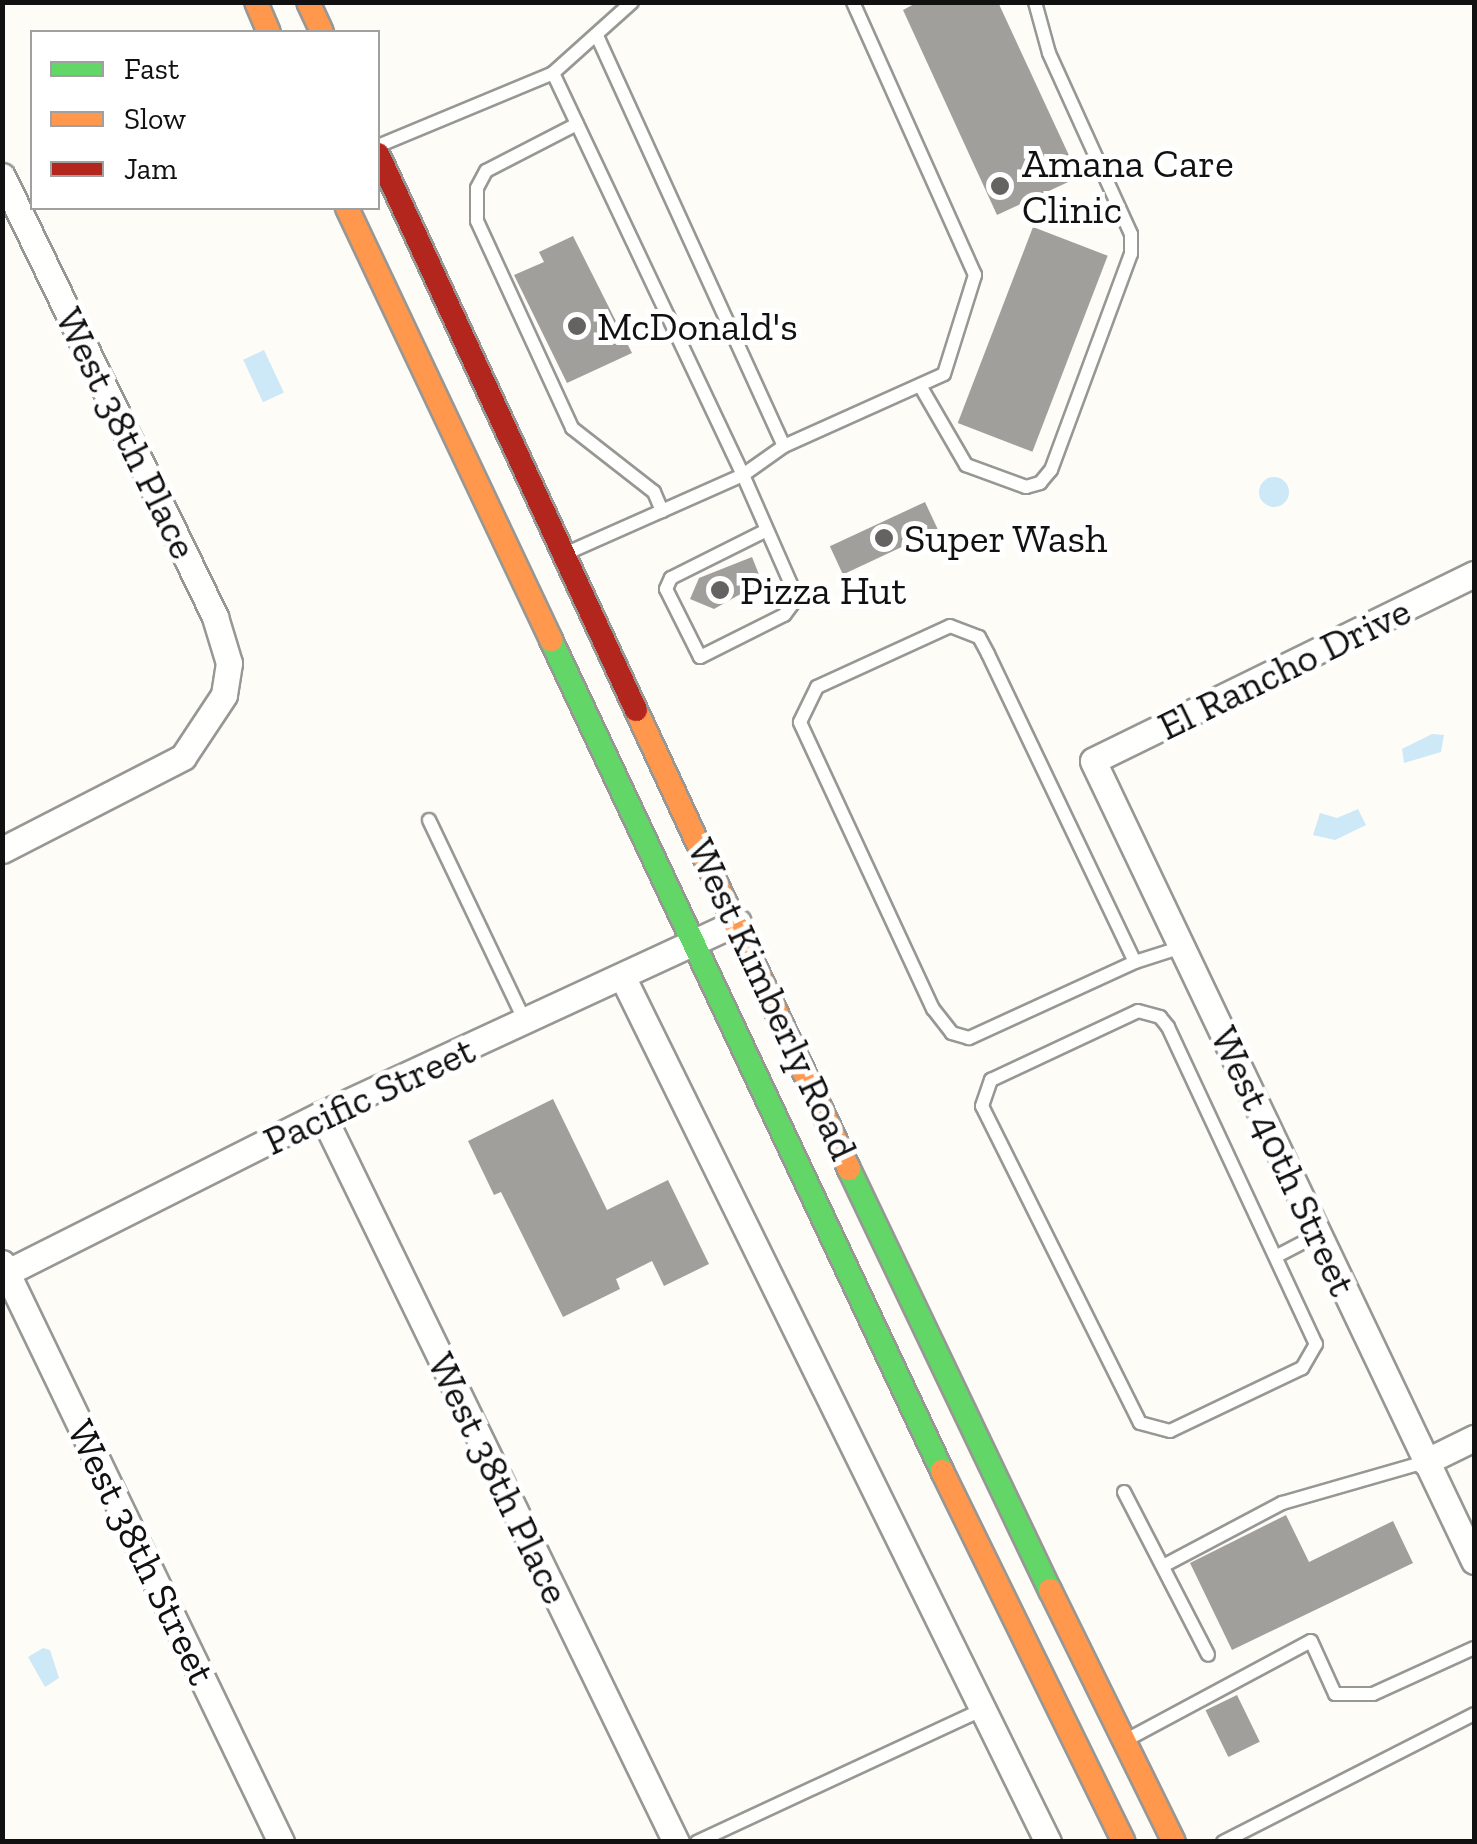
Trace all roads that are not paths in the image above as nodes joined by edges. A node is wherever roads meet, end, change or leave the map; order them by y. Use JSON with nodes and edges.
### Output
{"nodes":[{"id":1,"x":256,"y":2,"type":"edge"},
{"id":2,"x":308,"y":2,"type":"edge"},
{"id":3,"x":632,"y":2,"type":"edge"},
{"id":4,"x":853,"y":2,"type":"edge"},
{"id":5,"x":1035,"y":2,"type":"edge"},
{"id":6,"x":268,"y":30,"type":"edge"},
{"id":7,"x":321,"y":30,"type":"edge"},
{"id":8,"x":598,"y":38,"type":"junction"},
{"id":9,"x":553,"y":73,"type":"junction"},
{"id":10,"x":577,"y":124,"type":"junction"},
{"id":11,"x":380,"y":145,"type":"edge"},
{"id":12,"x":380,"y":158,"type":"edge"},
{"id":13,"x":2,"y":176,"type":"edge"},
{"id":14,"x":347,"y":210,"type":"edge"},
{"id":15,"x":922,"y":389,"type":"junction"},
{"id":16,"x":784,"y":446,"type":"junction"},
{"id":17,"x":743,"y":476,"type":"junction"},
{"id":18,"x":662,"y":511,"type":"junction"},
{"id":19,"x":767,"y":530,"type":"junction"},
{"id":20,"x":565,"y":554,"type":"junction"},
{"id":21,"x":1474,"y":574,"type":"edge"},
{"id":22,"x":1093,"y":761,"type":"joint"},
{"id":23,"x":429,"y":820,"type":"dead end"},
{"id":24,"x":2,"y":850,"type":"edge"},
{"id":25,"x":738,"y":922,"type":"junction"},
{"id":26,"x":691,"y":945,"type":"junction"},
{"id":27,"x":1182,"y":948,"type":"junction"},
{"id":28,"x":1136,"y":962,"type":"junction"},
{"id":29,"x":623,"y":978,"type":"junction"},
{"id":30,"x":526,"y":1022,"type":"junction"},
{"id":31,"x":322,"y":1114,"type":"junction"},
{"id":32,"x":1319,"y":1234,"type":"junction"},
{"id":33,"x":1277,"y":1256,"type":"junction"},
{"id":34,"x":4,"y":1270,"type":"edge"},
{"id":35,"x":1474,"y":1438,"type":"edge"},
{"id":36,"x":1425,"y":1462,"type":"junction"},
{"id":37,"x":1124,"y":1492,"type":"dead end"},
{"id":38,"x":1474,"y":1561,"type":"edge"},
{"id":39,"x":1162,"y":1566,"type":"junction"},
{"id":40,"x":1474,"y":1648,"type":"edge"},
{"id":41,"x":1208,"y":1654,"type":"dead end"},
{"id":42,"x":984,"y":1709,"type":"junction"},
{"id":43,"x":1474,"y":1714,"type":"edge"},
{"id":44,"x":1126,"y":1740,"type":"junction"},
{"id":45,"x":281,"y":1842,"type":"edge"},
{"id":46,"x":676,"y":1842,"type":"edge"},
{"id":47,"x":697,"y":1842,"type":"edge"},
{"id":48,"x":1048,"y":1842,"type":"edge"},
{"id":49,"x":1124,"y":1842,"type":"edge"},
{"id":50,"x":1174,"y":1842,"type":"edge"},
{"id":51,"x":1223,"y":1842,"type":"edge"}],
"edges":[{"from":1,"to":6,"type":"main road"},
{"from":2,"to":7,"type":"main road"},
{"from":3,"to":8,"type":"lane"},
{"from":4,"to":15,"type":"lane"},
{"from":5,"to":15,"type":"lane"},
{"from":8,"to":9,"type":"lane"},
{"from":8,"to":16,"type":"lane"},
{"from":9,"to":10,"type":"lane"},
{"from":9,"to":11,"type":"lane"},
{"from":10,"to":17,"type":"lane"},
{"from":10,"to":18,"type":"lane"},
{"from":12,"to":20,"type":"main road","name":"West Kimberly Road"},
{"from":13,"to":24,"type":"street","name":"West 38th Place"},
{"from":14,"to":26,"type":"main road","name":"West Kimberly Road"},
{"from":15,"to":16,"type":"lane"},
{"from":16,"to":17,"type":"lane"},
{"from":17,"to":18,"type":"lane"},
{"from":17,"to":19,"type":"lane"},
{"from":18,"to":20,"type":"lane"},
{"from":19,"to":19,"type":"lane"},
{"from":20,"to":25,"type":"main road","name":"West Kimberly Road"},
{"from":21,"to":22,"type":"street","name":"El Rancho Drive"},
{"from":22,"to":27,"type":"street","name":"West 40th Street"},
{"from":23,"to":30,"type":"lane"},
{"from":25,"to":26,"type":"street","name":"Pacific Street"},
{"from":25,"to":44,"type":"main road","name":"West Kimberly Road"},
{"from":26,"to":29,"type":"street","name":"Pacific Street"},
{"from":26,"to":49,"type":"main road","name":"West Kimberly Road"},
{"from":27,"to":28,"type":"lane"},
{"from":27,"to":32,"type":"street","name":"West 40th Street"},
{"from":28,"to":28,"type":"lane"},
{"from":29,"to":30,"type":"street","name":"Pacific Street"},
{"from":29,"to":42,"type":"street"},
{"from":30,"to":31,"type":"street","name":"Pacific Street"},
{"from":31,"to":34,"type":"street","name":"Pacific Street"},
{"from":31,"to":46,"type":"street","name":"West 38th Place"},
{"from":32,"to":33,"type":"lane"},
{"from":32,"to":36,"type":"street","name":"West 40th Street"},
{"from":33,"to":33,"type":"lane"},
{"from":34,"to":45,"type":"street","name":"West 38th Street"},
{"from":35,"to":36,"type":"street"},
{"from":36,"to":38,"type":"street","name":"West 40th Street"},
{"from":36,"to":39,"type":"lane"},
{"from":37,"to":39,"type":"lane"},
{"from":39,"to":41,"type":"lane"},
{"from":40,"to":44,"type":"lane"},
{"from":42,"to":47,"type":"lane"},
{"from":42,"to":48,"type":"street"},
{"from":43,"to":51,"type":"lane"},
{"from":44,"to":50,"type":"main road","name":"West Kimberly Road"}]}
